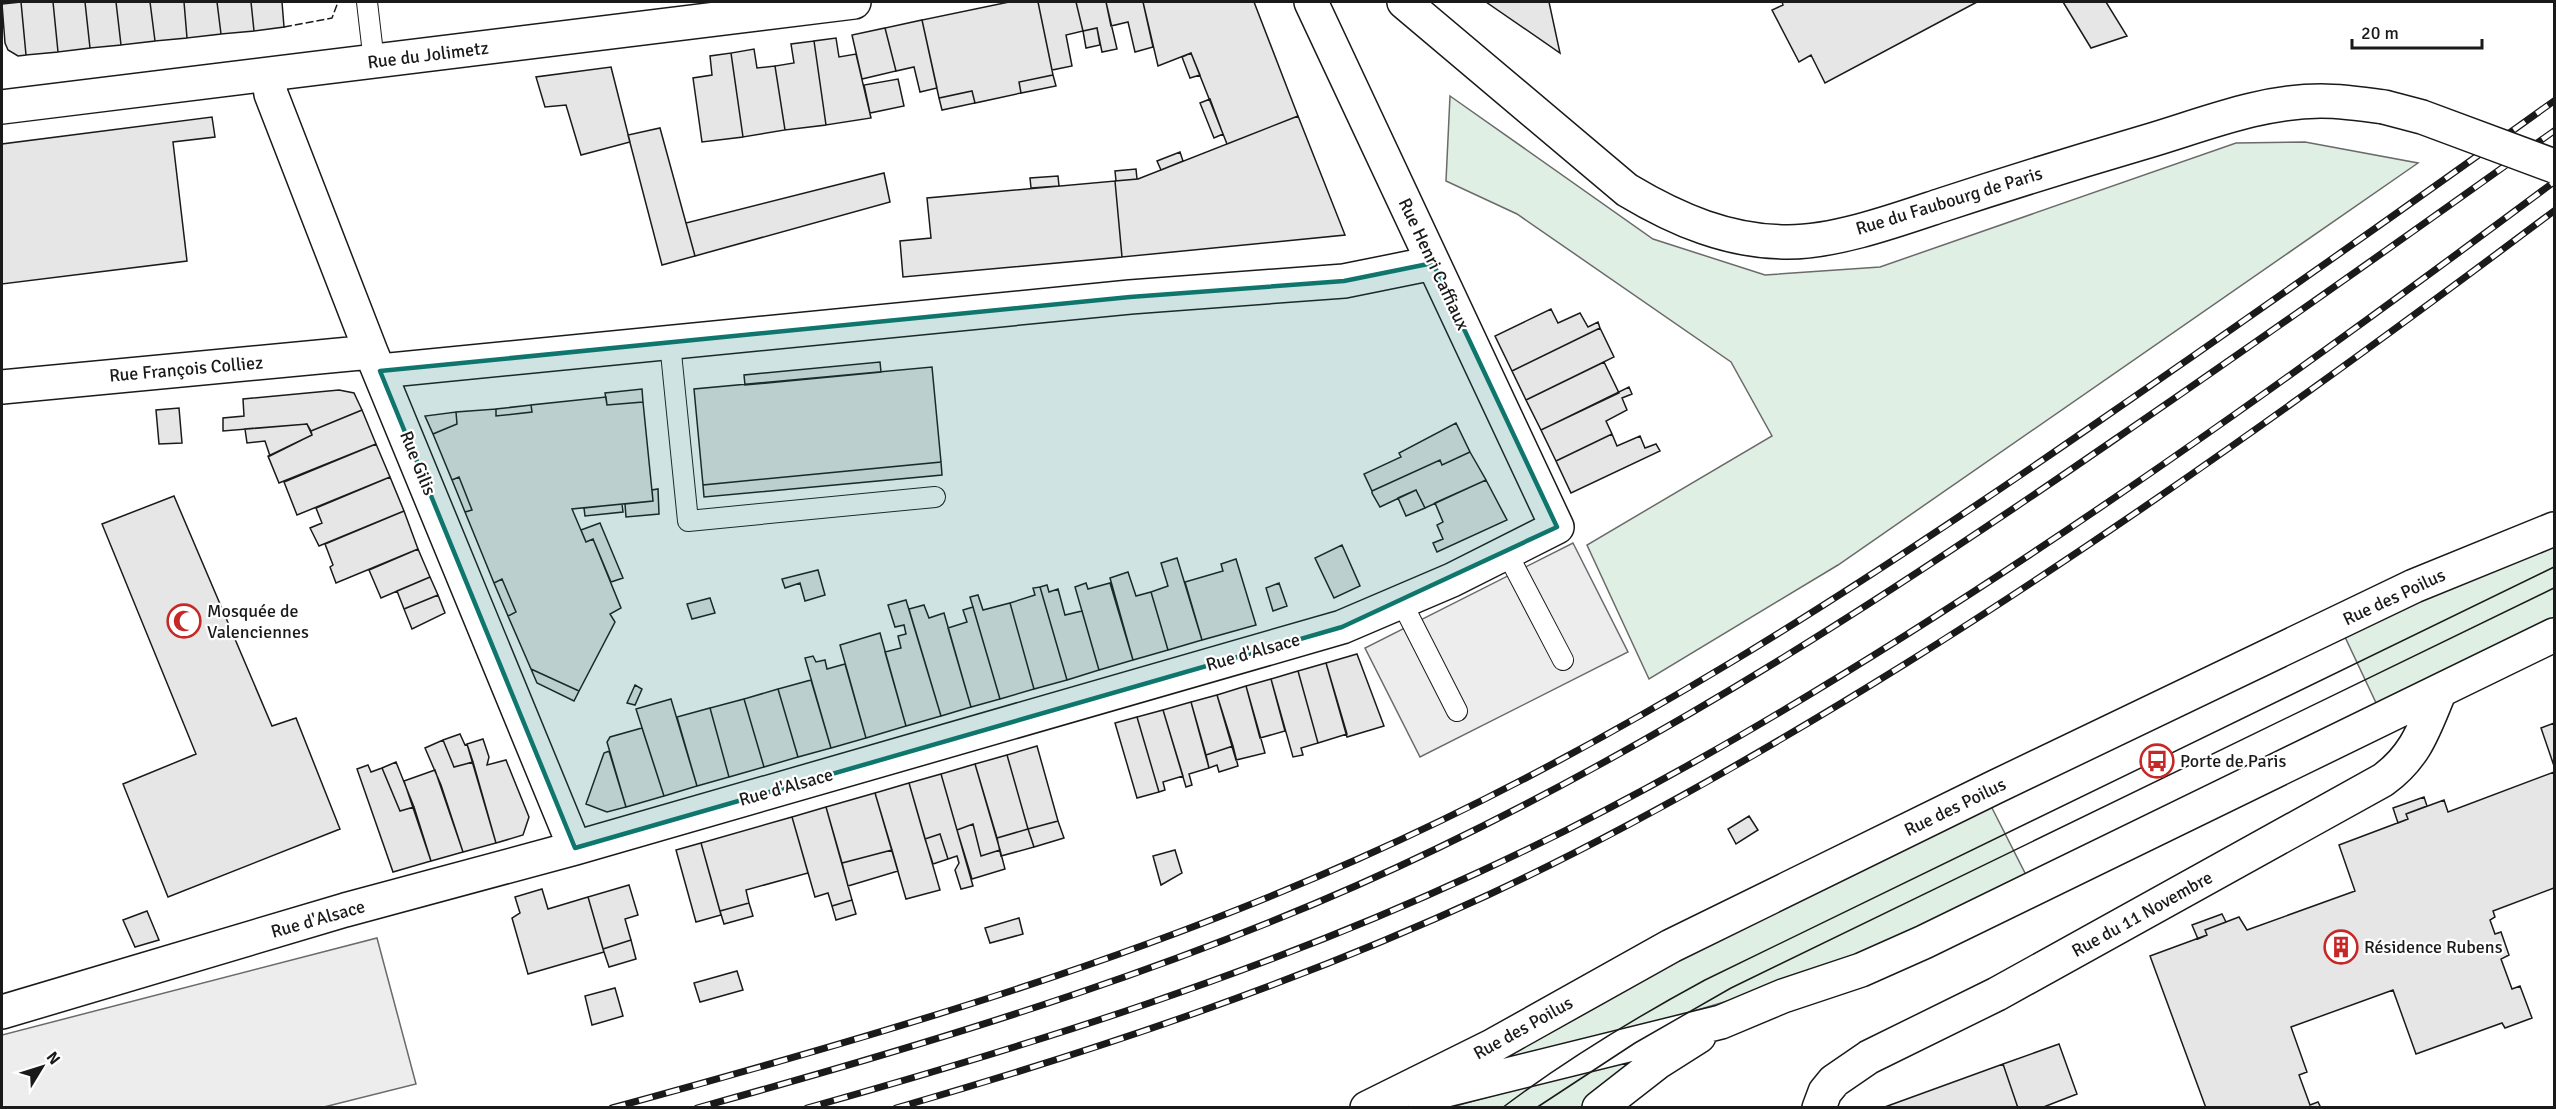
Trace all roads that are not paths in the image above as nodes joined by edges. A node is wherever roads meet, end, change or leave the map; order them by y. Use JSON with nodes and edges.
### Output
{"nodes":[{"id":1,"x":367,"y":2,"type":"edge"},
{"id":2,"x":854,"y":2,"type":"edge"},
{"id":3,"x":1311,"y":2,"type":"edge"},
{"id":4,"x":1404,"y":2,"type":"edge"},
{"id":5,"x":374,"y":62,"type":"junction"},
{"id":6,"x":268,"y":75,"type":"junction"},
{"id":7,"x":2,"y":107,"type":"edge"},
{"id":8,"x":2554,"y":166,"type":"edge"},
{"id":9,"x":1434,"y":263,"type":"junction"},
{"id":10,"x":670,"y":343,"type":"junction"},
{"id":11,"x":376,"y":362,"type":"junction"},
{"id":12,"x":2,"y":387,"type":"edge"},
{"id":13,"x":935,"y":497,"type":"dead end"},
{"id":14,"x":1557,"y":527,"type":"joint"},
{"id":15,"x":2554,"y":529,"type":"edge"},
{"id":16,"x":1507,"y":553,"type":"junction"},
{"id":17,"x":1402,"y":603,"type":"junction"},
{"id":18,"x":2554,"y":635,"type":"edge"},
{"id":19,"x":1563,"y":660,"type":"dead end"},
{"id":20,"x":2439,"y":693,"type":"junction"},
{"id":21,"x":1457,"y":711,"type":"dead end"},
{"id":22,"x":575,"y":848,"type":"junction"},
{"id":23,"x":2,"y":1012,"type":"edge"},
{"id":24,"x":1721,"y":1022,"type":"junction"},
{"id":25,"x":1367,"y":1107,"type":"edge"},
{"id":26,"x":1374,"y":1107,"type":"edge"},
{"id":27,"x":1599,"y":1107,"type":"edge"},
{"id":28,"x":1819,"y":1107,"type":"edge"}],
"edges":[{"from":1,"to":5,"type":"lane"},
{"from":2,"to":5,"type":"street","name":"Rue du Jolimetz"},
{"from":3,"to":9,"type":"street","name":"Rue Henri Caffiaux"},
{"from":4,"to":8,"type":"street","name":"Rue du Faubourg de Paris","bridge":true},
{"from":5,"to":6,"type":"street","name":"Rue du Jolimetz"},
{"from":6,"to":7,"type":"street","name":"Rue du Jolimetz"},
{"from":6,"to":11,"type":"street","name":"Rue Gilis"},
{"from":9,"to":10,"type":"street","name":"Rue François Colliez"},
{"from":9,"to":14,"type":"street","name":"Rue Henri Caffiaux"},
{"from":10,"to":11,"type":"street","name":"Rue François Colliez"},
{"from":10,"to":13,"type":"lane"},
{"from":11,"to":12,"type":"street","name":"Rue François Colliez"},
{"from":11,"to":22,"type":"street","name":"Rue Gilis"},
{"from":14,"to":16,"type":"street","name":"Rue d'Alsace"},
{"from":15,"to":25,"type":"street","name":"Rue des Poilus"},
{"from":16,"to":17,"type":"street","name":"Rue d'Alsace"},
{"from":16,"to":19,"type":"lane"},
{"from":17,"to":21,"type":"lane"},
{"from":17,"to":22,"type":"street","name":"Rue d'Alsace"},
{"from":18,"to":20,"type":"street","name":"Rue des Poilus"},
{"from":20,"to":24,"type":"street","name":"Rue des Poilus"},
{"from":20,"to":28,"type":"street","name":"Rue du 11 Novembre"},
{"from":22,"to":23,"type":"street","name":"Rue d'Alsace"},
{"from":24,"to":26,"type":"street","name":"Rue des Poilus"},
{"from":24,"to":27,"type":"street"}]}
